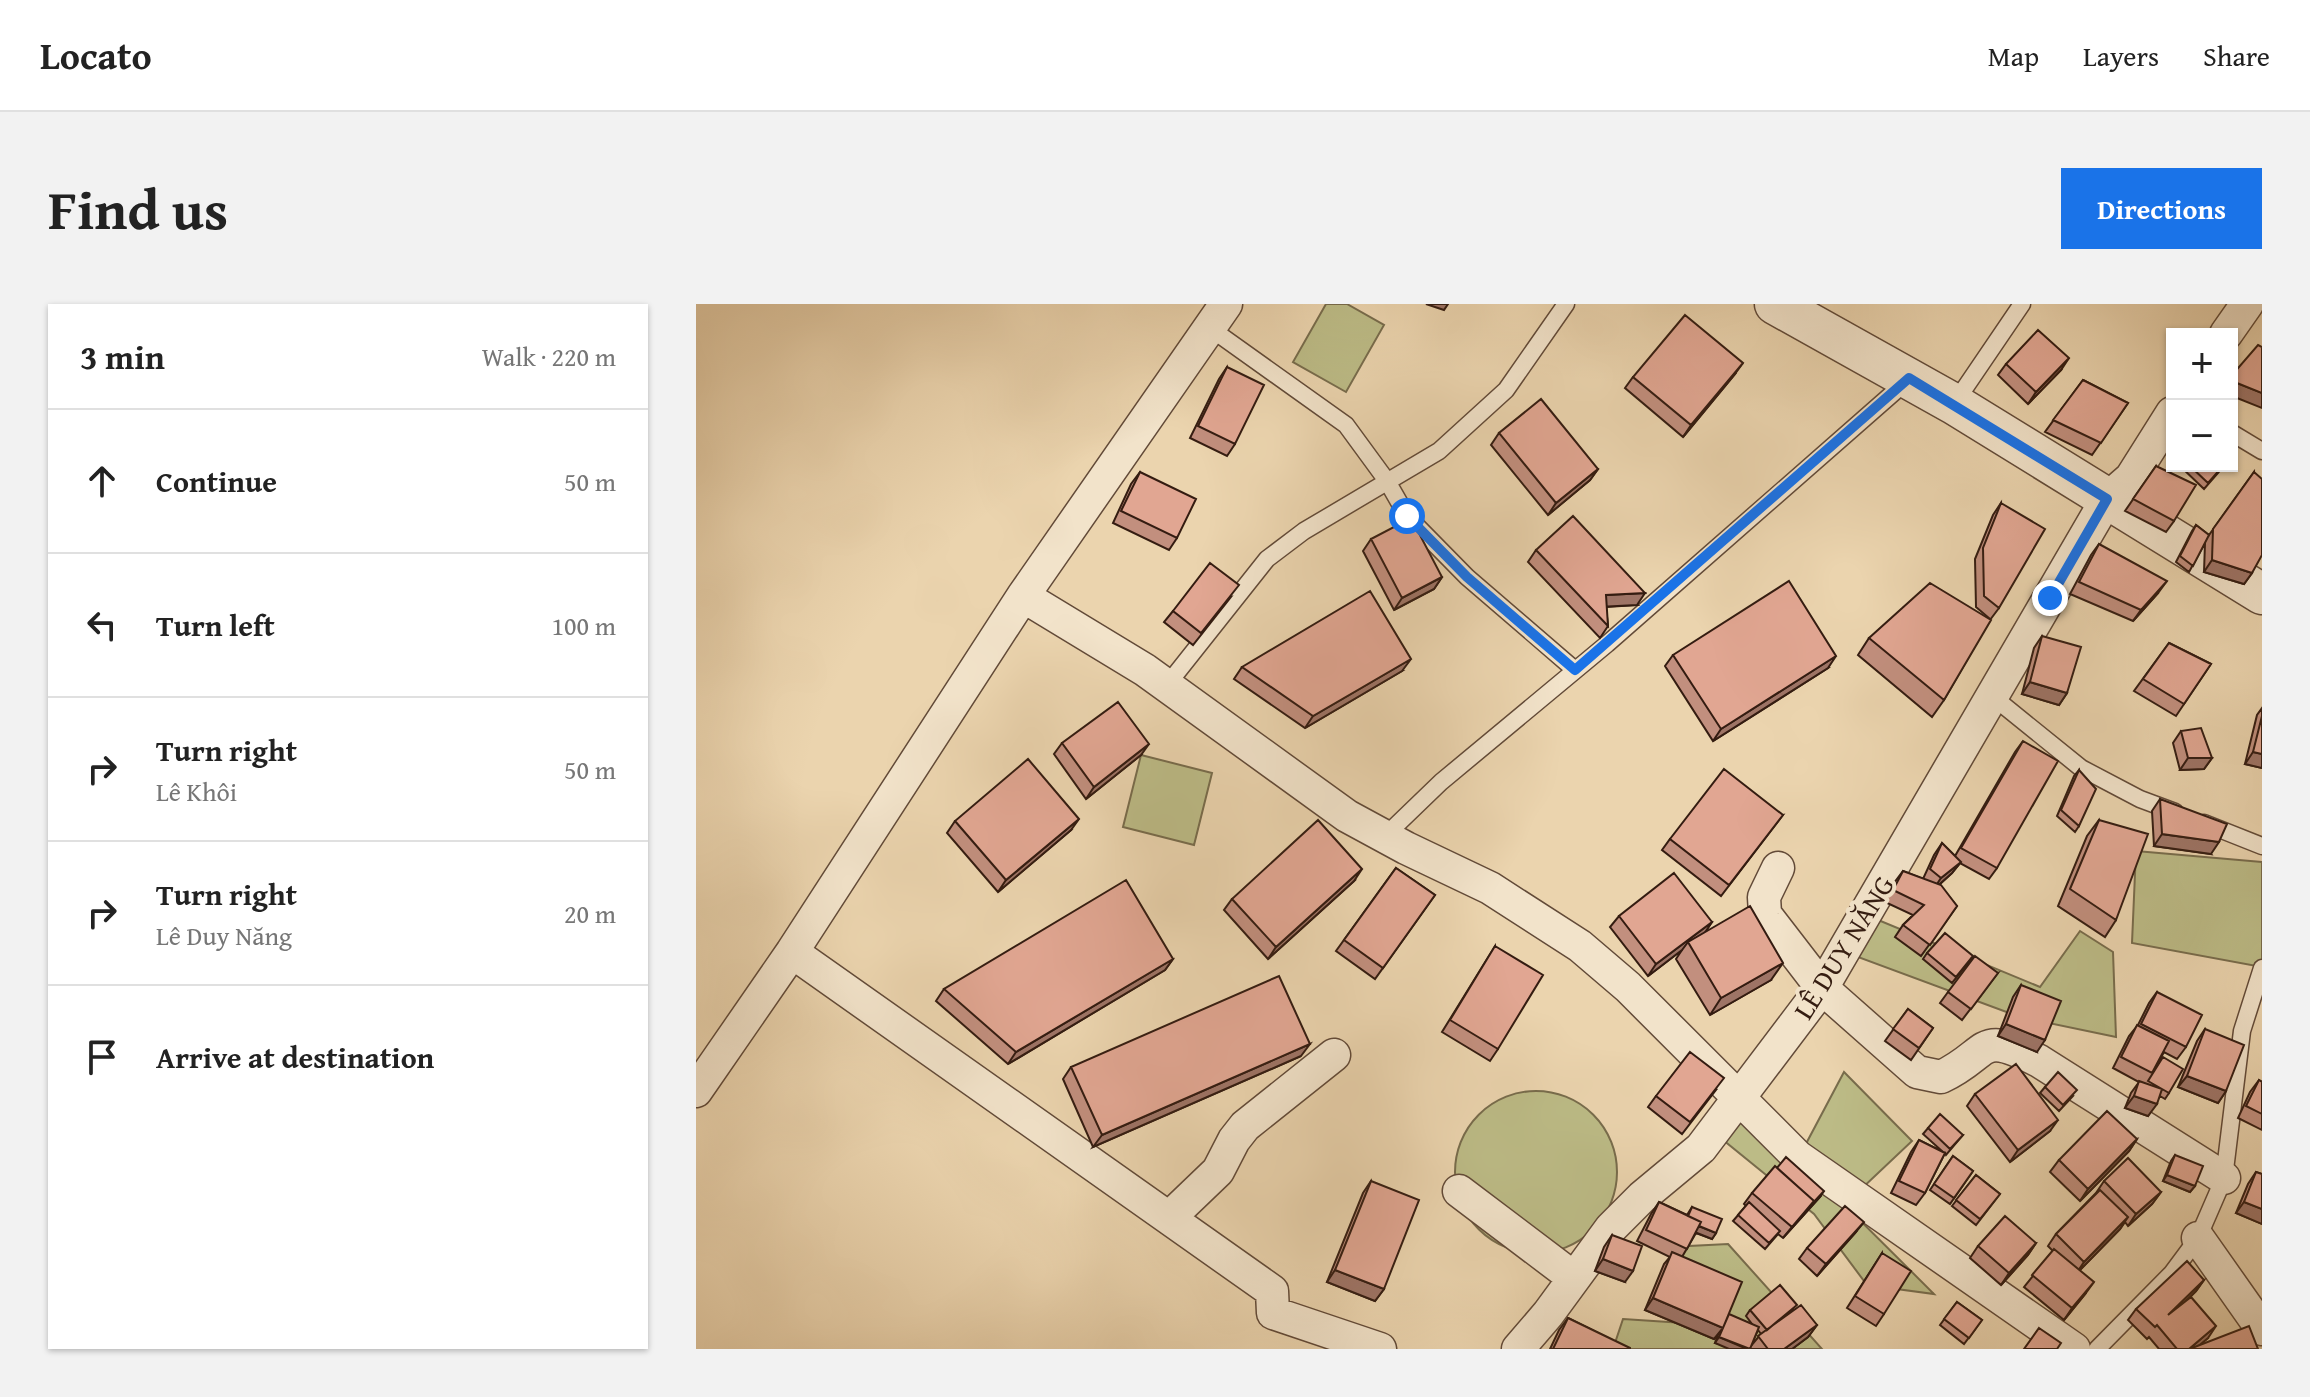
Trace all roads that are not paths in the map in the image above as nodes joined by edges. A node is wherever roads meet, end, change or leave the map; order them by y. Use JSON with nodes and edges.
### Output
{"nodes":[{"id":1,"x":1566,"y":304,"type":"edge"},
{"id":2,"x":1775,"y":304,"type":"edge"},
{"id":3,"x":2022,"y":304,"type":"edge"},
{"id":4,"x":2247,"y":304,"type":"edge"},
{"id":5,"x":1218,"y":316,"type":"edge"},
{"id":6,"x":2230,"y":328,"type":"edge"},
{"id":7,"x":1909,"y":378,"type":"junction"},
{"id":8,"x":1954,"y":404,"type":"junction"},
{"id":9,"x":2166,"y":423,"type":"edge"},
{"id":10,"x":2238,"y":437,"type":"edge"},
{"id":11,"x":2262,"y":451,"type":"edge"},
{"id":12,"x":1387,"y":481,"type":"junction"},
{"id":13,"x":2107,"y":499,"type":"junction"},
{"id":14,"x":2262,"y":594,"type":"edge"},
{"id":15,"x":1023,"y":596,"type":"junction"},
{"id":16,"x":1575,"y":670,"type":"junction"},
{"id":17,"x":1167,"y":685,"type":"junction"},
{"id":18,"x":1992,"y":696,"type":"junction"},
{"id":19,"x":1385,"y":836,"type":"junction"},
{"id":20,"x":2262,"y":846,"type":"edge"},
{"id":21,"x":1778,"y":868,"type":"dead end"},
{"id":22,"x":792,"y":952,"type":"junction"},
{"id":23,"x":2262,"y":968,"type":"edge"},
{"id":24,"x":1822,"y":988,"type":"junction"},
{"id":25,"x":1334,"y":1055,"type":"dead end"},
{"id":26,"x":696,"y":1091,"type":"edge"},
{"id":27,"x":1740,"y":1098,"type":"junction"},
{"id":28,"x":2224,"y":1178,"type":"junction"},
{"id":29,"x":1459,"y":1191,"type":"dead end"},
{"id":30,"x":1169,"y":1218,"type":"junction"},
{"id":31,"x":2198,"y":1238,"type":"junction"},
{"id":32,"x":1574,"y":1278,"type":"junction"},
{"id":33,"x":2262,"y":1329,"type":"edge"},
{"id":34,"x":1380,"y":1349,"type":"edge"},
{"id":35,"x":1518,"y":1349,"type":"edge"},
{"id":36,"x":2074,"y":1349,"type":"edge"},
{"id":37,"x":2097,"y":1349,"type":"edge"}],
"edges":[{"from":1,"to":12,"type":"lane"},
{"from":2,"to":7,"type":"street"},
{"from":3,"to":8,"type":"lane"},
{"from":4,"to":6,"type":"street"},
{"from":5,"to":12,"type":"lane"},
{"from":5,"to":15,"type":"street"},
{"from":7,"to":8,"type":"street"},
{"from":7,"to":16,"type":"lane"},
{"from":8,"to":13,"type":"street"},
{"from":9,"to":13,"type":"street","name":"LÊ DUY NĂNG"},
{"from":10,"to":11,"type":"lane"},
{"from":12,"to":16,"type":"lane"},
{"from":12,"to":17,"type":"lane"},
{"from":13,"to":14,"type":"street"},
{"from":13,"to":18,"type":"street","name":"LÊ DUY NĂNG"},
{"from":15,"to":17,"type":"street"},
{"from":15,"to":22,"type":"street"},
{"from":16,"to":19,"type":"lane"},
{"from":17,"to":19,"type":"street"},
{"from":18,"to":20,"type":"lane"},
{"from":18,"to":24,"type":"street","name":"LÊ DUY NĂNG"},
{"from":19,"to":27,"type":"street"},
{"from":21,"to":24,"type":"street"},
{"from":22,"to":26,"type":"street"},
{"from":22,"to":30,"type":"street"},
{"from":23,"to":28,"type":"lane"},
{"from":24,"to":27,"type":"street","name":"LÊ DUY NĂNG"},
{"from":24,"to":28,"type":"street"},
{"from":25,"to":30,"type":"street"},
{"from":27,"to":32,"type":"street","name":"LÊ DUY NĂNG"},
{"from":27,"to":36,"type":"street"},
{"from":28,"to":31,"type":"lane"},
{"from":29,"to":32,"type":"street"},
{"from":30,"to":34,"type":"street"},
{"from":31,"to":33,"type":"street"},
{"from":31,"to":37,"type":"lane"},
{"from":32,"to":35,"type":"street","name":"LÊ DUY NĂNG"}]}
